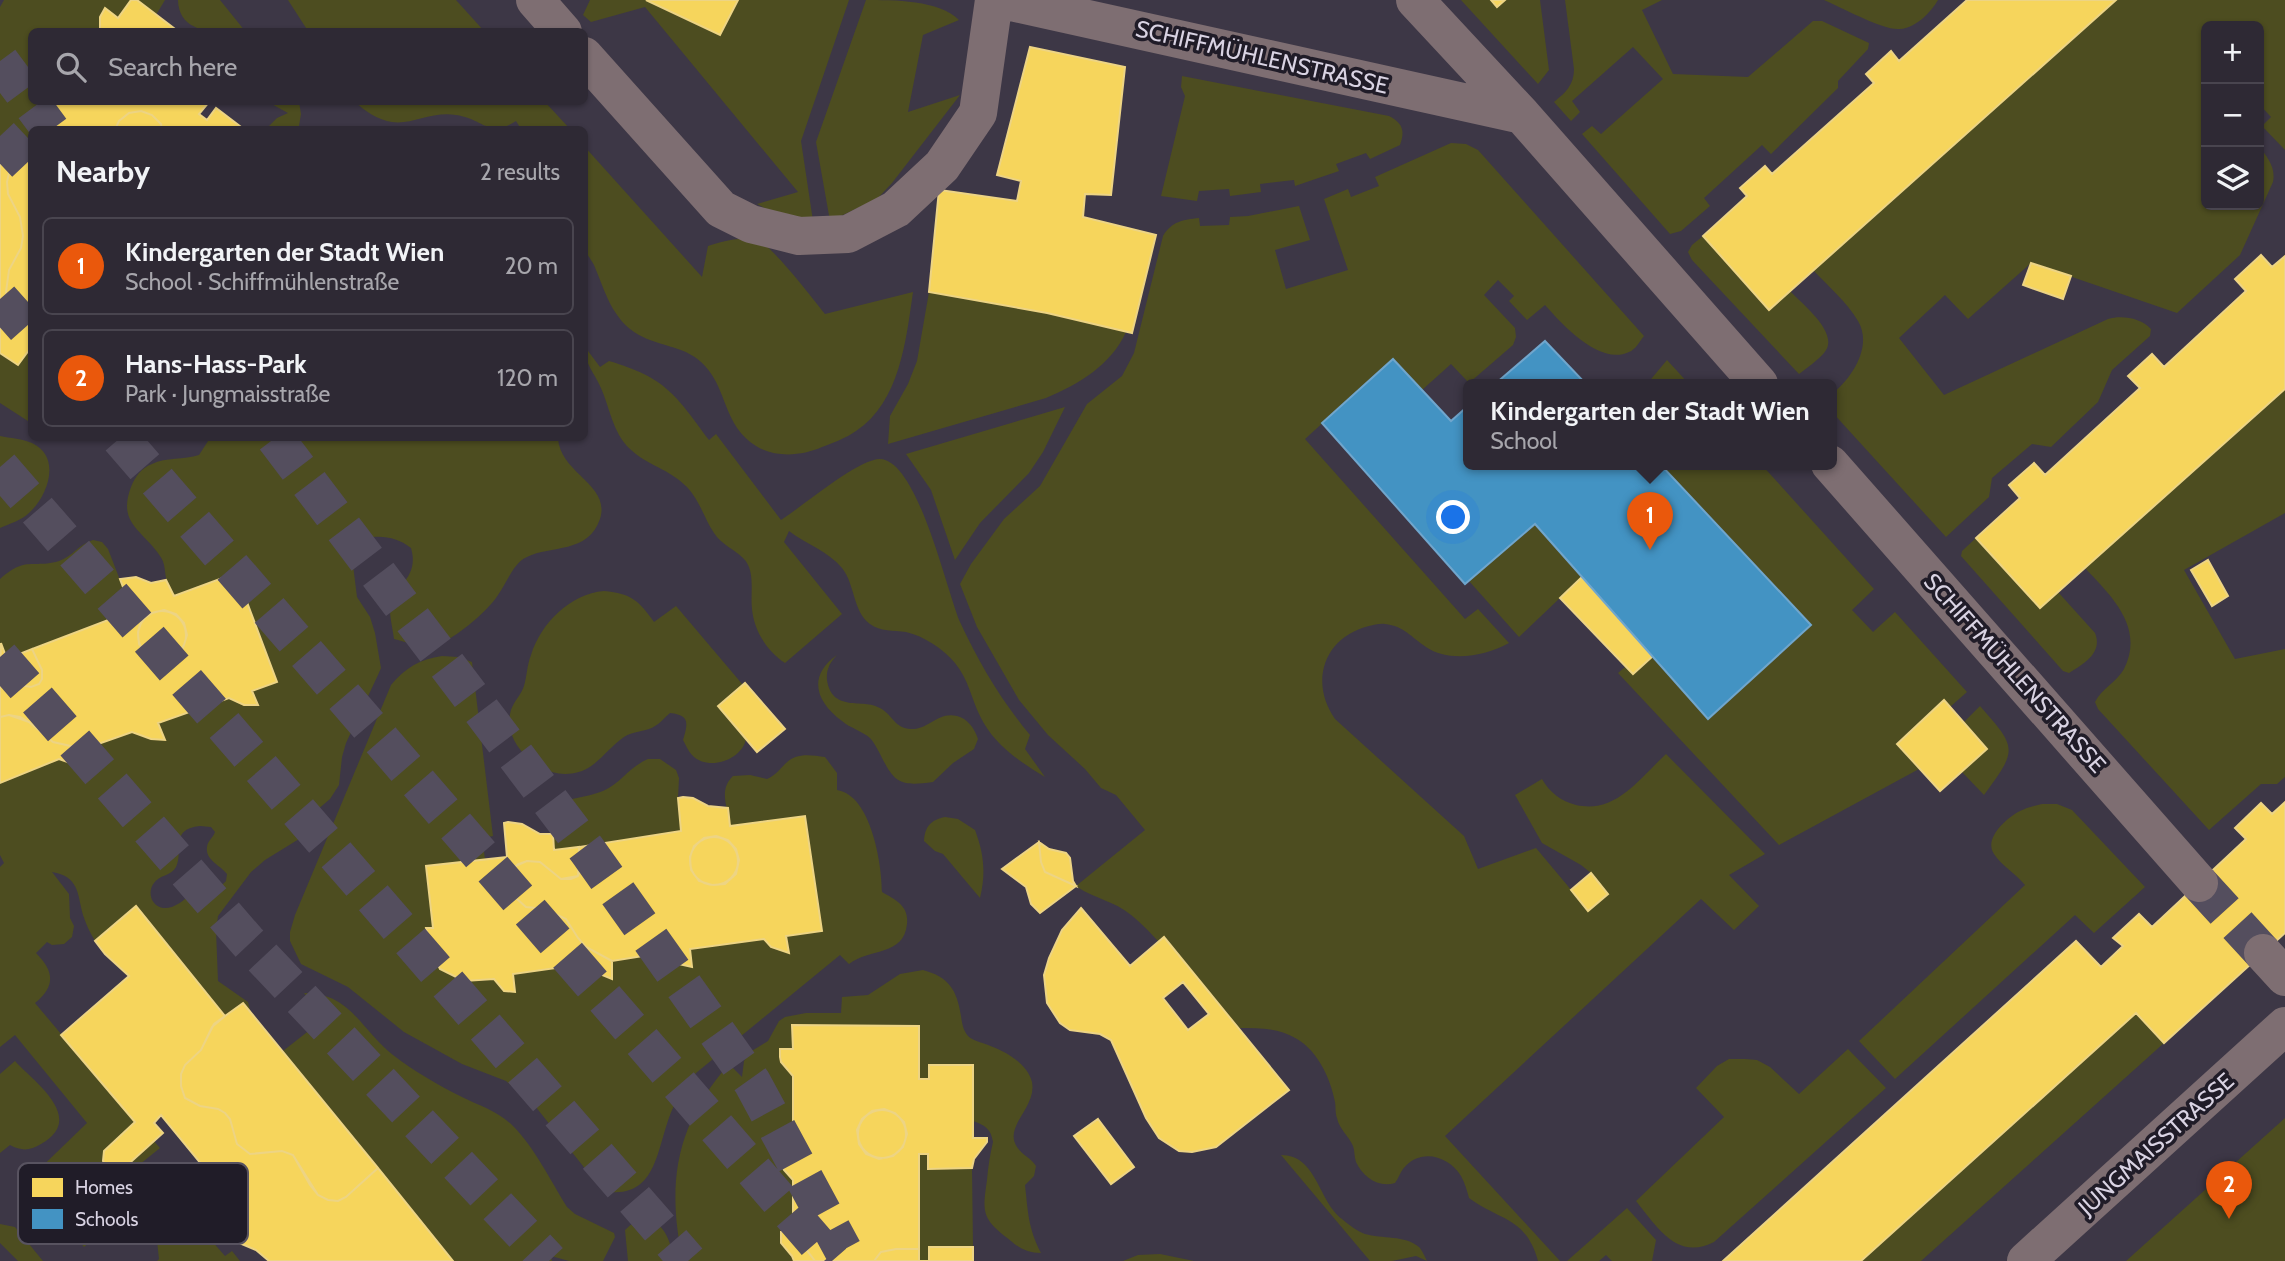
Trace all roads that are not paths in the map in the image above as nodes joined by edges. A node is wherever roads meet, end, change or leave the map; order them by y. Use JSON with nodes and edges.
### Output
{"nodes":[{"id":1,"x":535,"y":0,"type":"edge"},
{"id":2,"x":994,"y":0,"type":"edge"},
{"id":3,"x":1002,"y":0,"type":"edge"},
{"id":4,"x":1415,"y":0,"type":"edge"},
{"id":5,"x":560,"y":28,"type":"edge"},
{"id":6,"x":588,"y":60,"type":"edge"},
{"id":7,"x":1522,"y":115,"type":"junction"},
{"id":8,"x":1755,"y":379,"type":"edge"},
{"id":9,"x":1835,"y":470,"type":"edge"},
{"id":10,"x":2199,"y":883,"type":"tunnel mouth"},
{"id":11,"x":2285,"y":1026,"type":"edge"},
{"id":12,"x":2026,"y":1261,"type":"edge"}],
"edges":[{"from":1,"to":5,"type":"street"},
{"from":2,"to":6,"type":"street"},
{"from":3,"to":7,"type":"street","name":"SCHIFFMÜHLENSTRASSE"},
{"from":4,"to":7,"type":"street"},
{"from":7,"to":8,"type":"street"},
{"from":9,"to":10,"type":"street","name":"SCHIFFMÜHLENSTRASSE"},
{"from":11,"to":12,"type":"street","name":"JUNGMAISSTRASSE"}]}
